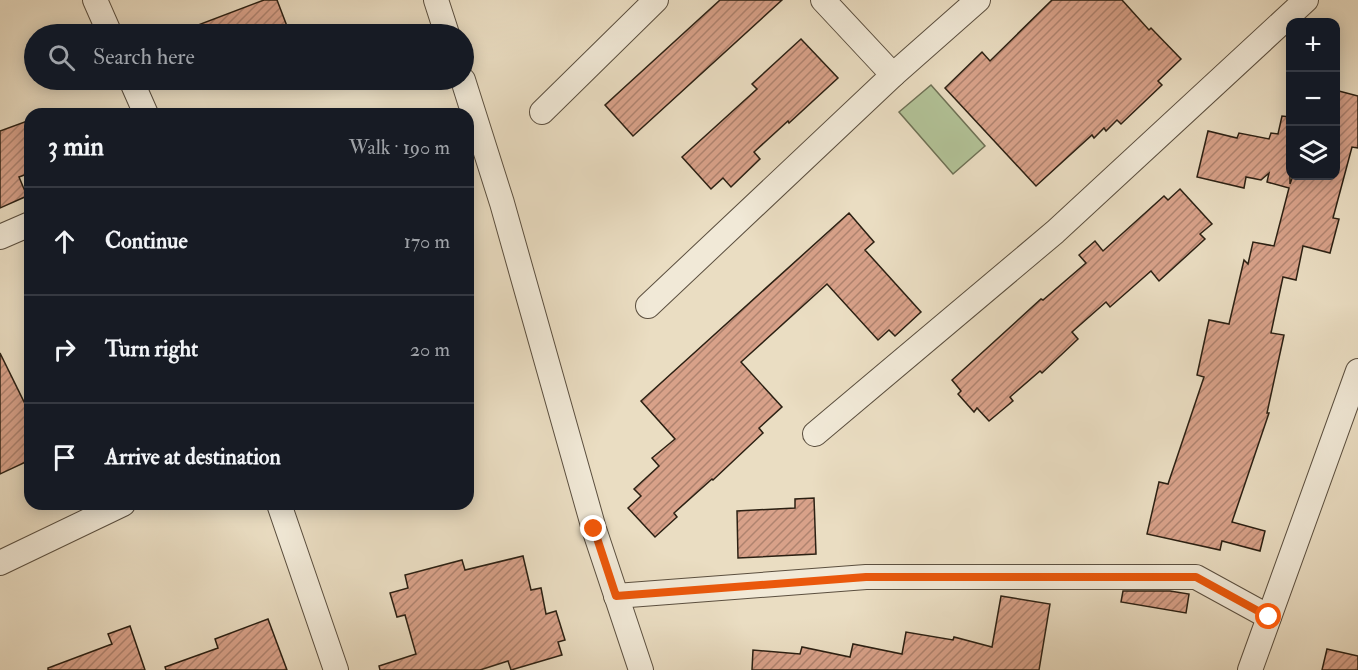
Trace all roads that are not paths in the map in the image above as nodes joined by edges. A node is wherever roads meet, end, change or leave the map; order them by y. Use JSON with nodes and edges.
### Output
{"nodes":[{"id":1,"x":95,"y":0,"type":"edge"},
{"id":2,"x":436,"y":0,"type":"edge"},
{"id":3,"x":656,"y":0,"type":"edge"},
{"id":4,"x":823,"y":0,"type":"edge"},
{"id":5,"x":978,"y":0,"type":"edge"},
{"id":6,"x":1306,"y":0,"type":"edge"},
{"id":7,"x":106,"y":24,"type":"edge"},
{"id":8,"x":444,"y":24,"type":"edge"},
{"id":9,"x":893,"y":75,"type":"junction"},
{"id":10,"x":135,"y":90,"type":"edge"},
{"id":11,"x":464,"y":90,"type":"edge"},
{"id":12,"x":143,"y":108,"type":"edge"},
{"id":13,"x":468,"y":108,"type":"edge"},
{"id":14,"x":542,"y":112,"type":"dead end"},
{"id":15,"x":474,"y":138,"type":"edge"},
{"id":16,"x":478,"y":157,"type":"edge"},
{"id":17,"x":24,"y":227,"type":"edge"},
{"id":18,"x":0,"y":237,"type":"edge"},
{"id":19,"x":648,"y":306,"type":"dead end"},
{"id":20,"x":1358,"y":370,"type":"edge"},
{"id":21,"x":815,"y":434,"type":"dead end"},
{"id":22,"x":110,"y":510,"type":"edge"},
{"id":23,"x":281,"y":510,"type":"edge"},
{"id":24,"x":0,"y":562,"type":"edge"},
{"id":25,"x":616,"y":596,"type":"junction"},
{"id":26,"x":1269,"y":617,"type":"junction"},
{"id":27,"x":336,"y":670,"type":"edge"},
{"id":28,"x":640,"y":670,"type":"edge"},
{"id":29,"x":1250,"y":670,"type":"edge"}],
"edges":[{"from":1,"to":7,"type":"street"},
{"from":2,"to":8,"type":"street"},
{"from":3,"to":14,"type":"street"},
{"from":4,"to":9,"type":"street"},
{"from":5,"to":9,"type":"street"},
{"from":6,"to":21,"type":"street"},
{"from":9,"to":19,"type":"street"},
{"from":10,"to":12,"type":"street"},
{"from":11,"to":13,"type":"street"},
{"from":15,"to":16,"type":"street"},
{"from":16,"to":25,"type":"street"},
{"from":17,"to":18,"type":"street"},
{"from":20,"to":26,"type":"street"},
{"from":22,"to":24,"type":"street"},
{"from":23,"to":27,"type":"street"},
{"from":25,"to":26,"type":"street"},
{"from":25,"to":28,"type":"street"},
{"from":26,"to":29,"type":"street"}]}
